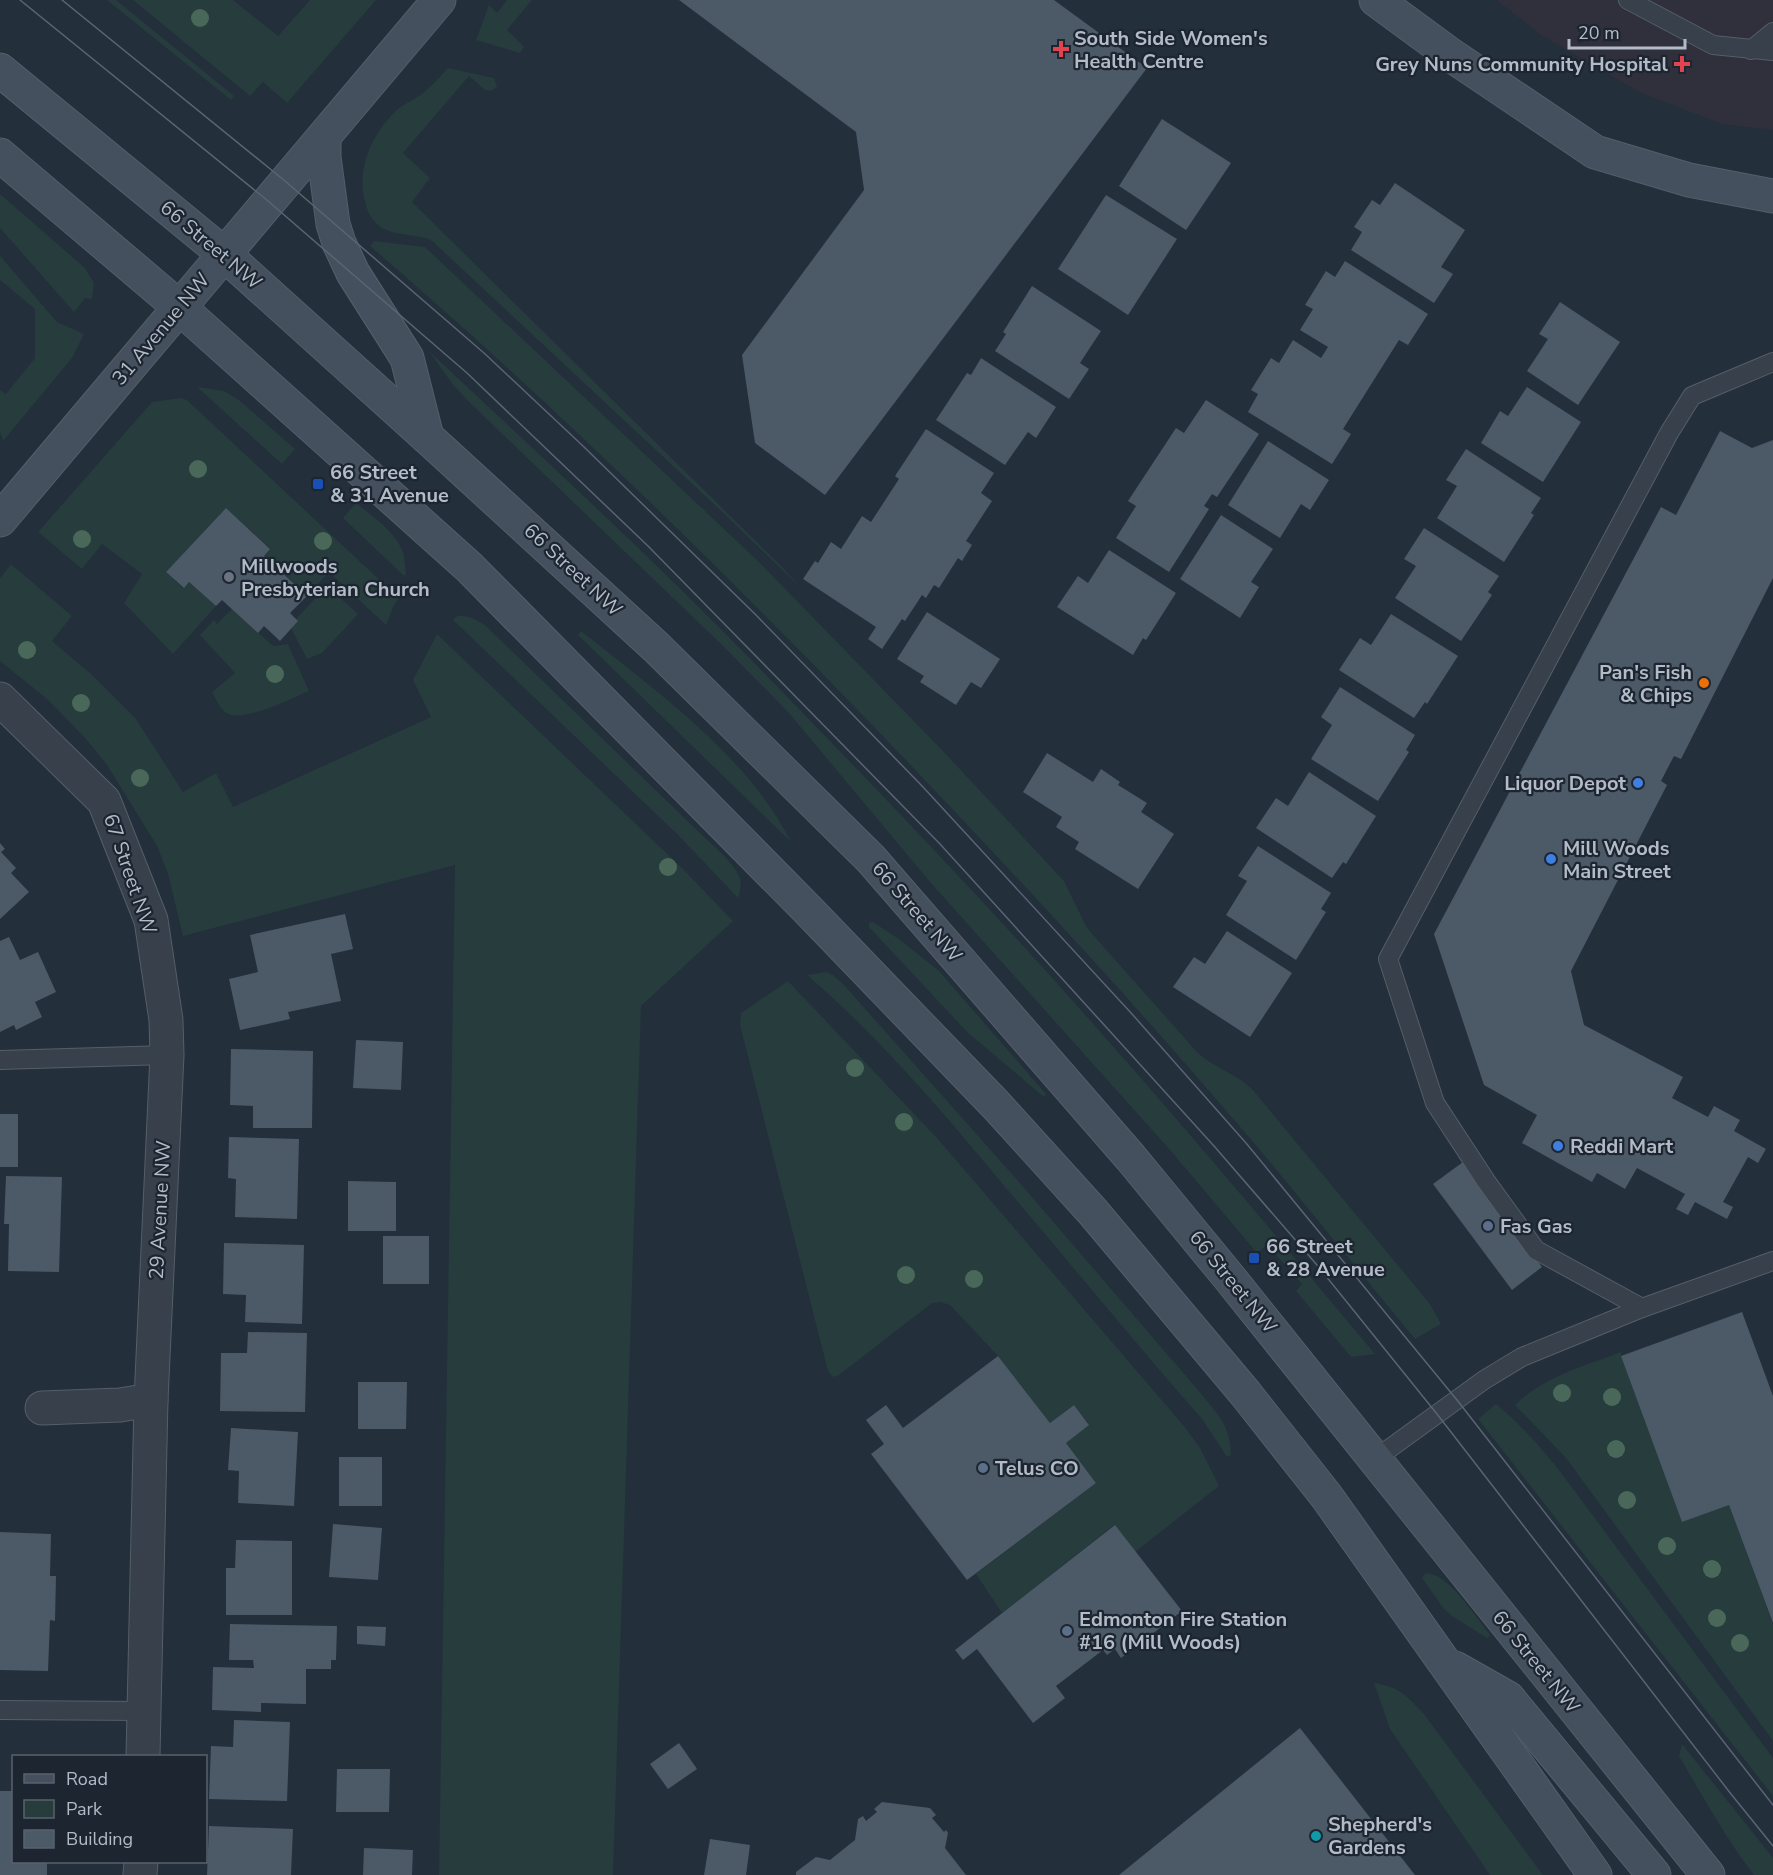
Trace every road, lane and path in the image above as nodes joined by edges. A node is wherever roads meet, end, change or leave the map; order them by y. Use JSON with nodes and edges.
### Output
{"nodes":[{"id":1,"x":439,"y":0,"type":"edge"},
{"id":2,"x":1376,"y":0,"type":"edge"},
{"id":3,"x":1630,"y":1,"type":"edge"},
{"id":4,"x":1773,"y":32,"type":"edge"},
{"id":5,"x":1751,"y":50,"type":"junction"},
{"id":6,"x":1773,"y":51,"type":"edge"},
{"id":7,"x":0,"y":70,"type":"edge"},
{"id":8,"x":324,"y":137,"type":"junction"},
{"id":9,"x":0,"y":155,"type":"edge"},
{"id":10,"x":1773,"y":196,"type":"edge"},
{"id":11,"x":224,"y":254,"type":"junction"},
{"id":12,"x":179,"y":307,"type":"junction"},
{"id":13,"x":1773,"y":362,"type":"edge"},
{"id":14,"x":427,"y":436,"type":"junction"},
{"id":15,"x":0,"y":520,"type":"edge"},
{"id":16,"x":0,"y":699,"type":"edge"},
{"id":17,"x":166,"y":1020,"type":"joint"},
{"id":18,"x":168,"y":1054,"type":"junction"},
{"id":19,"x":0,"y":1060,"type":"edge"},
{"id":20,"x":1771,"y":1259,"type":"edge"},
{"id":21,"x":1642,"y":1308,"type":"junction"},
{"id":22,"x":151,"y":1400,"type":"junction"},
{"id":23,"x":42,"y":1408,"type":"dead end"},
{"id":24,"x":1375,"y":1459,"type":"junction"},
{"id":25,"x":1446,"y":1662,"type":"junction"},
{"id":26,"x":0,"y":1710,"type":"edge"},
{"id":27,"x":143,"y":1711,"type":"junction"},
{"id":28,"x":143,"y":1755,"type":"edge"},
{"id":29,"x":1580,"y":1861,"type":"edge"},
{"id":30,"x":1595,"y":1875,"type":"edge"},
{"id":31,"x":1654,"y":1875,"type":"edge"},
{"id":32,"x":1708,"y":1875,"type":"edge"}],
"edges":[{"from":1,"to":8,"type":"main road","name":"31 Avenue NW"},
{"from":2,"to":10,"type":"main road"},
{"from":3,"to":5,"type":"lane"},
{"from":4,"to":5,"type":"lane"},
{"from":5,"to":6,"type":"lane"},
{"from":7,"to":11,"type":"main road","name":"66 Street NW"},
{"from":8,"to":11,"type":"main road","name":"31 Avenue NW"},
{"from":8,"to":14,"type":"main road"},
{"from":9,"to":12,"type":"main road"},
{"from":11,"to":12,"type":"main road","name":"31 Avenue NW"},
{"from":11,"to":14,"type":"main road","name":"66 Street NW"},
{"from":12,"to":15,"type":"main road","name":"31 Avenue NW"},
{"from":12,"to":25,"type":"main road"},
{"from":13,"to":21,"type":"lane"},
{"from":14,"to":24,"type":"main road","name":"66 Street NW"},
{"from":16,"to":17,"type":"street","name":"67 Street NW"},
{"from":17,"to":18,"type":"street","name":"29 Avenue NW"},
{"from":18,"to":19,"type":"lane"},
{"from":18,"to":22,"type":"street","name":"29 Avenue NW"},
{"from":20,"to":21,"type":"lane"},
{"from":21,"to":24,"type":"lane"},
{"from":22,"to":23,"type":"street"},
{"from":22,"to":27,"type":"street","name":"29 Avenue NW"},
{"from":24,"to":32,"type":"main road","name":"66 Street NW"},
{"from":25,"to":29,"type":"main road"},
{"from":25,"to":31,"type":"main road"},
{"from":26,"to":27,"type":"lane"},
{"from":27,"to":28,"type":"street","name":"29 Avenue NW"},
{"from":29,"to":30,"type":"main road"}]}
